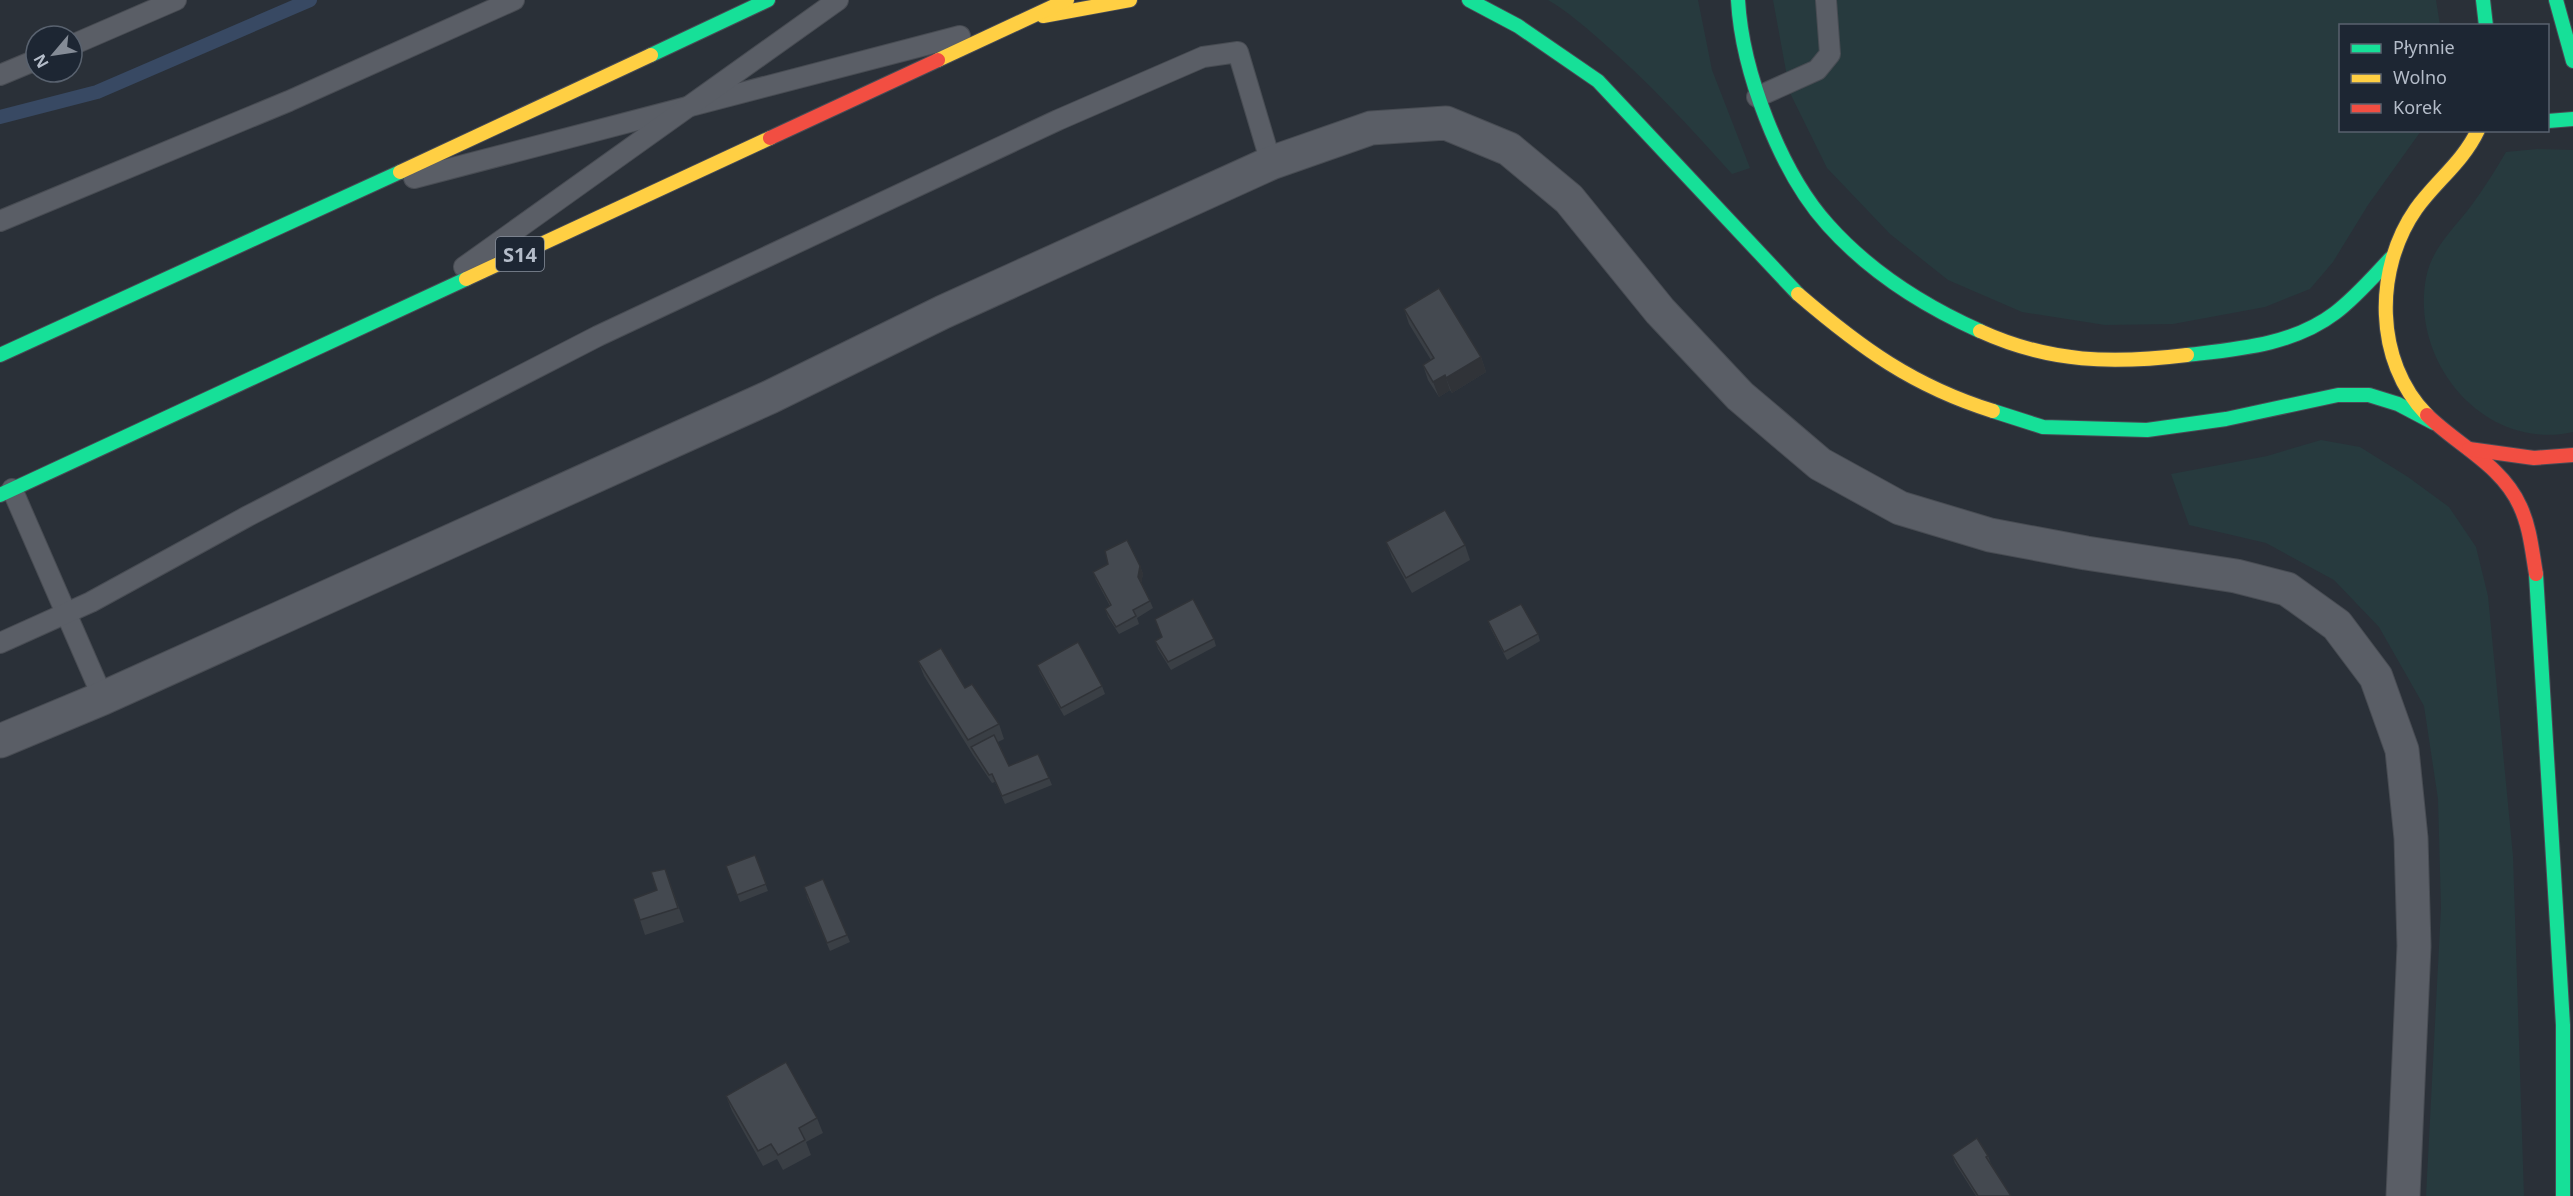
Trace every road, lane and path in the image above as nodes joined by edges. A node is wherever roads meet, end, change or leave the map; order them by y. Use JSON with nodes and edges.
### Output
{"nodes":[{"id":1,"x":176,"y":0,"type":"edge"},
{"id":2,"x":514,"y":0,"type":"edge"},
{"id":3,"x":768,"y":0,"type":"edge"},
{"id":4,"x":838,"y":0,"type":"edge"},
{"id":5,"x":1067,"y":0,"type":"edge"},
{"id":6,"x":1130,"y":0,"type":"edge"},
{"id":7,"x":1469,"y":0,"type":"edge"},
{"id":8,"x":1738,"y":0,"type":"edge"},
{"id":9,"x":1826,"y":0,"type":"edge"},
{"id":10,"x":2483,"y":0,"type":"edge"},
{"id":11,"x":2556,"y":0,"type":"edge"},
{"id":12,"x":1027,"y":19,"type":"junction"},
{"id":13,"x":2486,"y":24,"type":"edge"},
{"id":14,"x":84,"y":40,"type":"edge"},
{"id":15,"x":2573,"y":61,"type":"edge"},
{"id":16,"x":24,"y":65,"type":"edge"},
{"id":17,"x":0,"y":75,"type":"edge"},
{"id":18,"x":1757,"y":97,"type":"junction"},
{"id":19,"x":689,"y":107,"type":"junction"},
{"id":20,"x":2573,"y":119,"type":"edge"},
{"id":21,"x":2549,"y":121,"type":"edge"},
{"id":22,"x":2481,"y":135,"type":"edge"},
{"id":23,"x":1271,"y":163,"type":"junction"},
{"id":24,"x":351,"y":195,"type":"junction"},
{"id":25,"x":0,"y":221,"type":"edge"},
{"id":26,"x":2391,"y":258,"type":"junction"},
{"id":27,"x":413,"y":303,"type":"junction"},
{"id":28,"x":0,"y":355,"type":"edge"},
{"id":29,"x":2434,"y":423,"type":"junction"},
{"id":30,"x":2469,"y":449,"type":"junction"},
{"id":31,"x":2573,"y":454,"type":"edge"},
{"id":32,"x":6,"y":492,"type":"edge"},
{"id":33,"x":66,"y":613,"type":"junction"},
{"id":34,"x":0,"y":643,"type":"edge"},
{"id":35,"x":104,"y":698,"type":"junction"},
{"id":36,"x":0,"y":741,"type":"edge"},
{"id":37,"x":2403,"y":1196,"type":"edge"},
{"id":38,"x":2563,"y":1196,"type":"edge"}],
"edges":[{"from":1,"to":14,"type":"lane"},
{"from":2,"to":25,"type":"lane"},
{"from":3,"to":24,"type":"main road"},
{"from":4,"to":19,"type":"lane"},
{"from":5,"to":12,"type":"main road","number":"S14"},
{"from":6,"to":12,"type":"main road"},
{"from":7,"to":29,"type":"main road"},
{"from":8,"to":18,"type":"main road"},
{"from":9,"to":18,"type":"lane"},
{"from":10,"to":13,"type":"main road"},
{"from":11,"to":15,"type":"main road"},
{"from":12,"to":19,"type":"lane"},
{"from":12,"to":27,"type":"main road","number":"S14"},
{"from":16,"to":17,"type":"lane"},
{"from":18,"to":26,"type":"main road"},
{"from":19,"to":24,"type":"lane"},
{"from":19,"to":27,"type":"lane"},
{"from":20,"to":21,"type":"main road"},
{"from":22,"to":26,"type":"main road"},
{"from":23,"to":33,"type":"lane"},
{"from":23,"to":35,"type":"street"},
{"from":23,"to":37,"type":"street"},
{"from":24,"to":28,"type":"main road"},
{"from":26,"to":29,"type":"main road"},
{"from":27,"to":32,"type":"main road","number":"S14"},
{"from":29,"to":30,"type":"main road"},
{"from":30,"to":31,"type":"main road"},
{"from":30,"to":38,"type":"main road"},
{"from":32,"to":33,"type":"lane"},
{"from":33,"to":34,"type":"lane"},
{"from":33,"to":35,"type":"lane"},
{"from":35,"to":36,"type":"street"}]}
